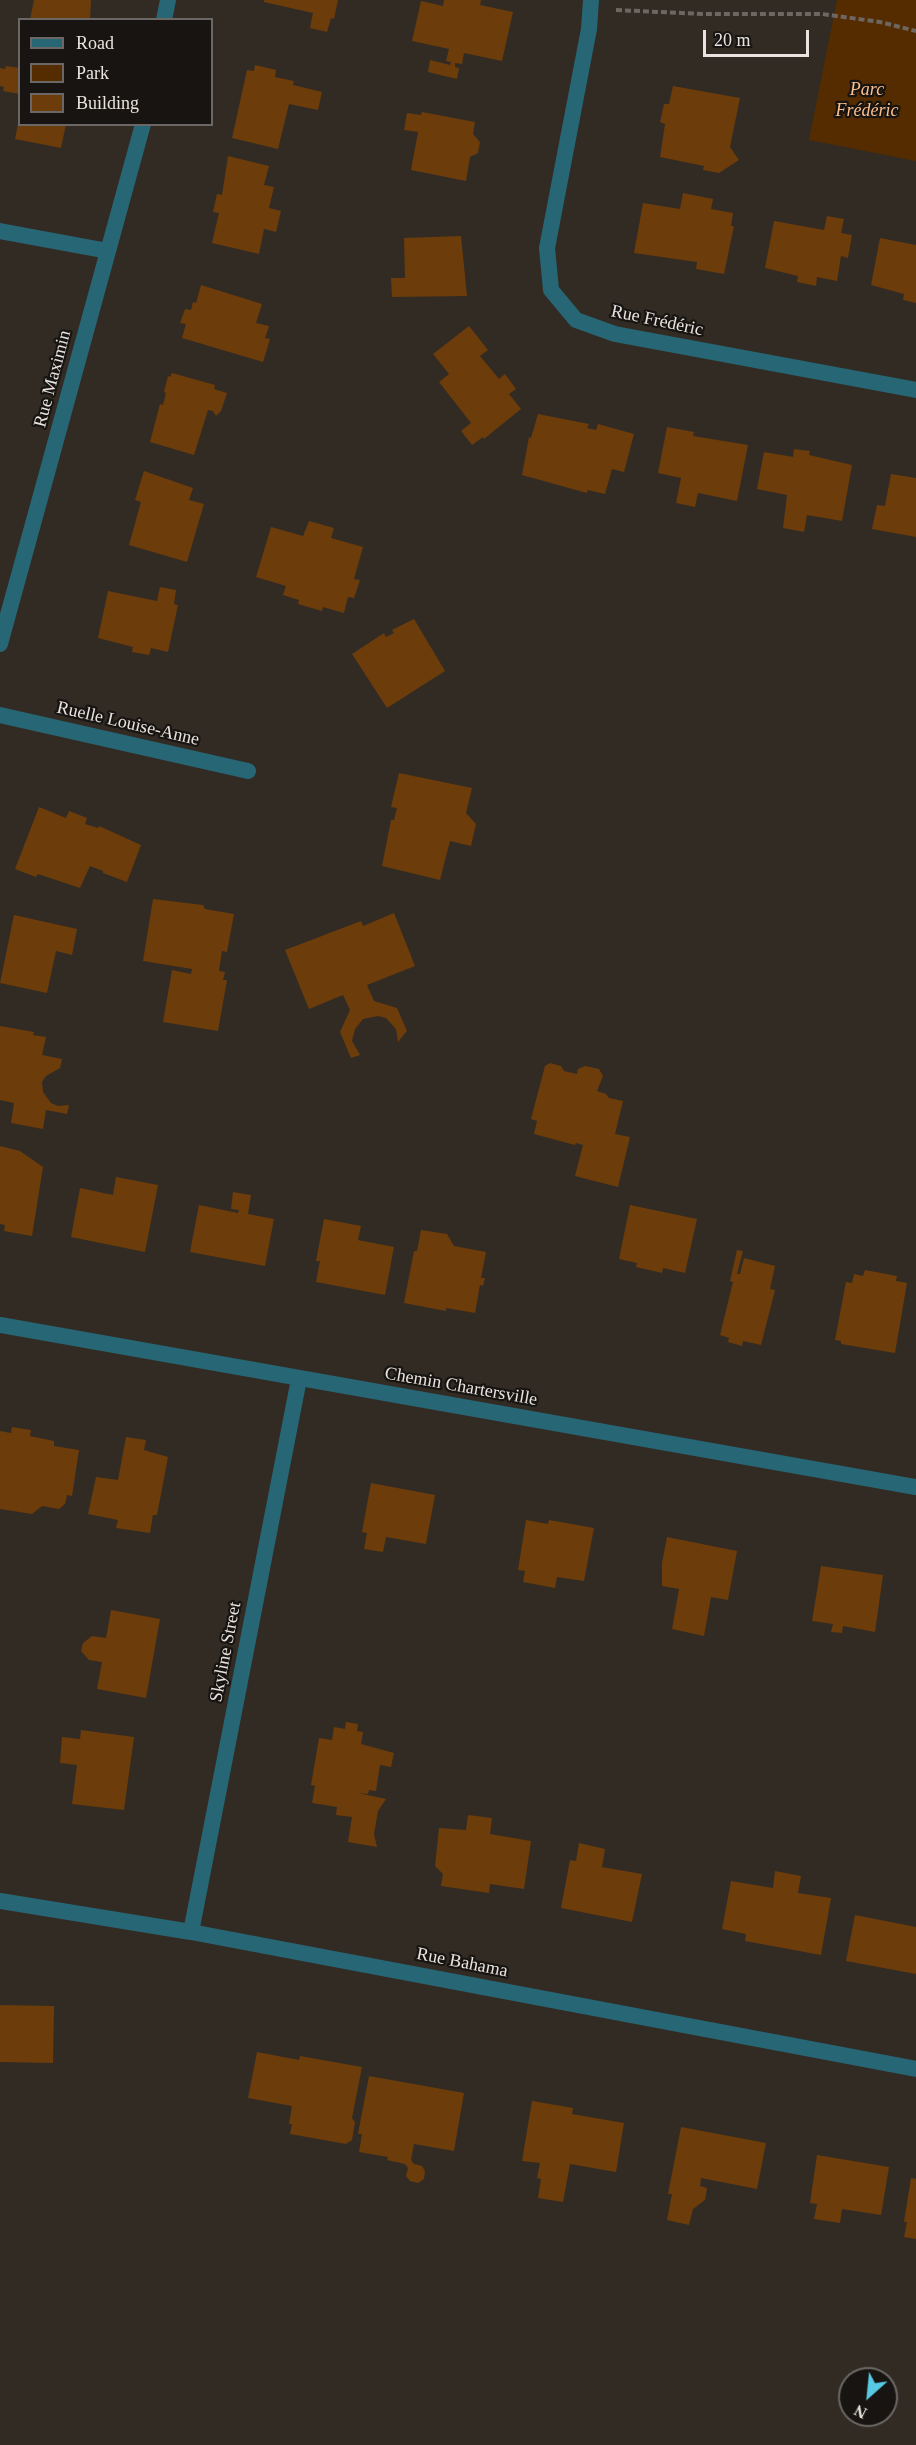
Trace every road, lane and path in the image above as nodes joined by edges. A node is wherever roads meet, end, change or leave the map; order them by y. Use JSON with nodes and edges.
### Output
{"nodes":[{"id":1,"x":168,"y":0,"type":"edge"},
{"id":2,"x":591,"y":5,"type":"edge"},
{"id":3,"x":164,"y":18,"type":"edge"},
{"id":4,"x":916,"y":31,"type":"edge"},
{"id":5,"x":142,"y":126,"type":"edge"},
{"id":6,"x":0,"y":231,"type":"edge"},
{"id":7,"x":108,"y":251,"type":"junction"},
{"id":8,"x":916,"y":390,"type":"edge"},
{"id":9,"x":0,"y":644,"type":"edge"},
{"id":10,"x":0,"y":715,"type":"edge"},
{"id":11,"x":248,"y":771,"type":"dead end"},
{"id":12,"x":0,"y":1325,"type":"edge"},
{"id":13,"x":299,"y":1378,"type":"junction"},
{"id":14,"x":916,"y":1487,"type":"edge"},
{"id":15,"x":0,"y":1901,"type":"edge"},
{"id":16,"x":191,"y":1932,"type":"junction"},
{"id":17,"x":916,"y":2069,"type":"edge"}],
"edges":[{"from":1,"to":3,"type":"street"},
{"from":2,"to":4,"type":"path"},
{"from":2,"to":8,"type":"street","name":"Rue Frédéric"},
{"from":5,"to":7,"type":"street","name":"Rue Maximin"},
{"from":6,"to":7,"type":"street"},
{"from":7,"to":9,"type":"street","name":"Rue Maximin"},
{"from":10,"to":11,"type":"street","name":"Ruelle Louise-Anne"},
{"from":12,"to":13,"type":"street","name":"Chemin Chartersville"},
{"from":13,"to":14,"type":"street","name":"Chemin Chartersville"},
{"from":13,"to":16,"type":"street","name":"Skyline Street"},
{"from":15,"to":16,"type":"street","name":"Rue Bahama"},
{"from":16,"to":17,"type":"street","name":"Rue Bahama"}]}
